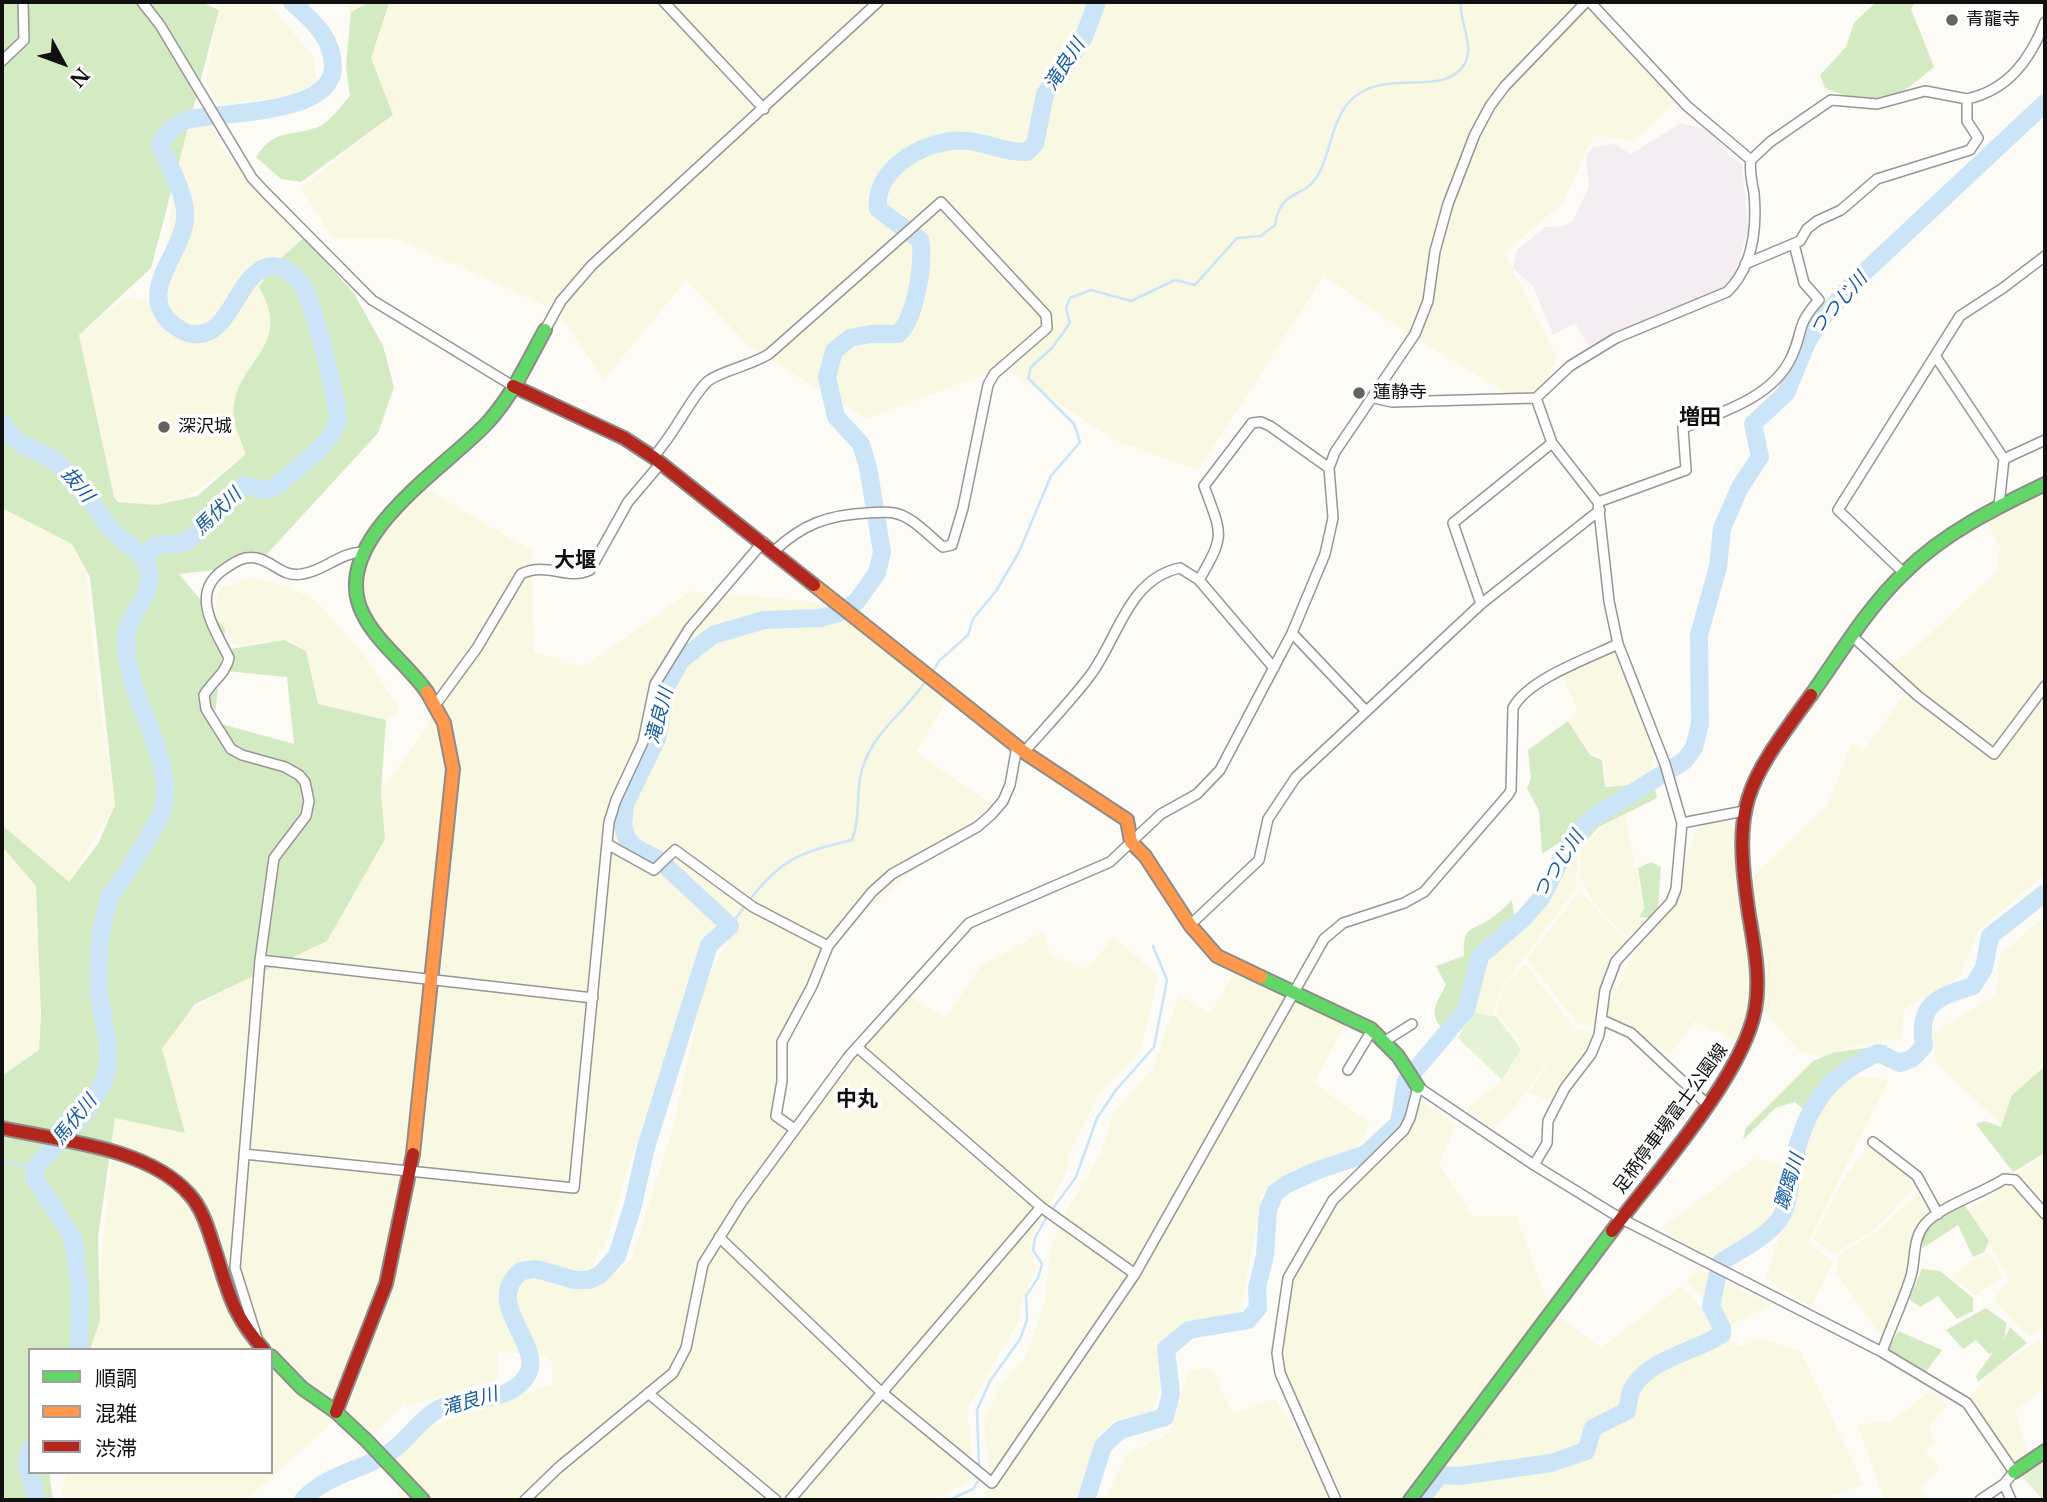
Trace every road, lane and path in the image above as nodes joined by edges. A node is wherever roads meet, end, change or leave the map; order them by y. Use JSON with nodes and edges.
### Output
{"nodes":[{"id":1,"x":23,"y":2,"type":"edge"},
{"id":2,"x":142,"y":2,"type":"edge"},
{"id":3,"x":664,"y":2,"type":"edge"},
{"id":4,"x":878,"y":2,"type":"edge"},
{"id":5,"x":1588,"y":2,"type":"edge"},
{"id":6,"x":2045,"y":22,"type":"edge"},
{"id":7,"x":2,"y":61,"type":"edge"},
{"id":8,"x":1966,"y":99,"type":"junction"},
{"id":9,"x":764,"y":108,"type":"junction"},
{"id":10,"x":1751,"y":160,"type":"junction"},
{"id":11,"x":1794,"y":244,"type":"junction"},
{"id":12,"x":2045,"y":256,"type":"edge"},
{"id":13,"x":1745,"y":264,"type":"junction"},
{"id":14,"x":545,"y":330,"type":"joint"},
{"id":15,"x":1936,"y":357,"type":"junction"},
{"id":16,"x":513,"y":386,"type":"junction"},
{"id":17,"x":1374,"y":398,"type":"junction"},
{"id":18,"x":1536,"y":398,"type":"junction"},
{"id":19,"x":2045,"y":440,"type":"edge"},
{"id":20,"x":1552,"y":443,"type":"junction"},
{"id":21,"x":2004,"y":458,"type":"junction"},
{"id":22,"x":657,"y":460,"type":"junction"},
{"id":23,"x":1328,"y":468,"type":"junction"},
{"id":24,"x":2045,"y":484,"type":"edge"},
{"id":25,"x":1999,"y":505,"type":"junction"},
{"id":26,"x":1599,"y":506,"type":"junction"},
{"id":27,"x":769,"y":547,"type":"junction"},
{"id":28,"x":362,"y":552,"type":"junction"},
{"id":29,"x":1904,"y":573,"type":"junction"},
{"id":30,"x":1199,"y":580,"type":"junction"},
{"id":31,"x":1481,"y":604,"type":"junction"},
{"id":32,"x":1292,"y":633,"type":"junction"},
{"id":33,"x":1853,"y":636,"type":"junction"},
{"id":34,"x":1618,"y":644,"type":"junction"},
{"id":35,"x":1274,"y":668,"type":"junction"},
{"id":36,"x":2045,"y":686,"type":"edge"},
{"id":37,"x":436,"y":704,"type":"junction"},
{"id":38,"x":1367,"y":711,"type":"junction"},
{"id":39,"x":1021,"y":749,"type":"junction"},
{"id":40,"x":1744,"y":811,"type":"junction"},
{"id":41,"x":1682,"y":823,"type":"junction"},
{"id":42,"x":1131,"y":842,"type":"junction"},
{"id":43,"x":609,"y":845,"type":"junction"},
{"id":44,"x":1190,"y":925,"type":"junction"},
{"id":45,"x":828,"y":946,"type":"junction"},
{"id":46,"x":260,"y":960,"type":"junction"},
{"id":47,"x":430,"y":981,"type":"junction"},
{"id":48,"x":1296,"y":992,"type":"junction"},
{"id":49,"x":593,"y":998,"type":"junction"},
{"id":50,"x":1602,"y":1020,"type":"junction"},
{"id":51,"x":1412,"y":1024,"type":"dead end"},
{"id":52,"x":1372,"y":1030,"type":"junction"},
{"id":53,"x":1385,"y":1041,"type":"junction"},
{"id":54,"x":857,"y":1047,"type":"junction"},
{"id":55,"x":1348,"y":1070,"type":"dead end"},
{"id":56,"x":1413,"y":1079,"type":"junction"},
{"id":57,"x":1707,"y":1104,"type":"junction"},
{"id":58,"x":793,"y":1128,"type":"junction"},
{"id":59,"x":8,"y":1130,"type":"edge"},
{"id":60,"x":1873,"y":1142,"type":"dead end"},
{"id":61,"x":244,"y":1154,"type":"junction"},
{"id":62,"x":1534,"y":1165,"type":"junction"},
{"id":63,"x":411,"y":1171,"type":"junction"},
{"id":64,"x":1041,"y":1207,"type":"junction"},
{"id":65,"x":1938,"y":1214,"type":"junction"},
{"id":66,"x":2045,"y":1214,"type":"edge"},
{"id":67,"x":1620,"y":1218,"type":"junction"},
{"id":68,"x":719,"y":1237,"type":"junction"},
{"id":69,"x":1135,"y":1274,"type":"junction"},
{"id":70,"x":262,"y":1348,"type":"edge"},
{"id":71,"x":1882,"y":1352,"type":"junction"},
{"id":72,"x":273,"y":1358,"type":"edge"},
{"id":73,"x":880,"y":1391,"type":"junction"},
{"id":74,"x":648,"y":1393,"type":"junction"},
{"id":75,"x":336,"y":1412,"type":"junction"},
{"id":76,"x":2045,"y":1451,"type":"edge"},
{"id":77,"x":2014,"y":1472,"type":"junction"},
{"id":78,"x":2004,"y":1484,"type":"junction"},
{"id":79,"x":422,"y":1500,"type":"edge"},
{"id":80,"x":525,"y":1500,"type":"edge"},
{"id":81,"x":776,"y":1500,"type":"edge"},
{"id":82,"x":790,"y":1500,"type":"edge"},
{"id":83,"x":1336,"y":1500,"type":"edge"},
{"id":84,"x":1410,"y":1500,"type":"edge"},
{"id":85,"x":1980,"y":1500,"type":"edge"},
{"id":86,"x":2011,"y":1500,"type":"edge"}],
"edges":[{"from":1,"to":7,"type":"street"},
{"from":2,"to":16,"type":"street"},
{"from":3,"to":9,"type":"street"},
{"from":4,"to":9,"type":"street"},
{"from":5,"to":10,"type":"street"},
{"from":5,"to":17,"type":"street"},
{"from":6,"to":8,"type":"street"},
{"from":8,"to":10,"type":"street"},
{"from":8,"to":11,"type":"street"},
{"from":9,"to":14,"type":"street"},
{"from":10,"to":13,"type":"street"},
{"from":11,"to":13,"type":"street"},
{"from":11,"to":26,"type":"street"},
{"from":12,"to":15,"type":"street"},
{"from":13,"to":18,"type":"street"},
{"from":14,"to":16,"type":"street"},
{"from":15,"to":21,"type":"street"},
{"from":15,"to":29,"type":"street"},
{"from":16,"to":22,"type":"street"},
{"from":16,"to":28,"type":"street"},
{"from":17,"to":18,"type":"street"},
{"from":17,"to":23,"type":"street"},
{"from":18,"to":20,"type":"street"},
{"from":19,"to":21,"type":"street"},
{"from":20,"to":26,"type":"street"},
{"from":20,"to":31,"type":"street"},
{"from":21,"to":25,"type":"street"},
{"from":22,"to":27,"type":"street"},
{"from":22,"to":27,"type":"street"},
{"from":22,"to":37,"type":"street"},
{"from":23,"to":30,"type":"street"},
{"from":23,"to":32,"type":"street"},
{"from":24,"to":25,"type":"street","name":"足柄停車場富士公園線"},
{"from":25,"to":29,"type":"street","name":"足柄停車場富士公園線"},
{"from":26,"to":31,"type":"street"},
{"from":26,"to":34,"type":"street"},
{"from":27,"to":39,"type":"street"},
{"from":27,"to":43,"type":"street"},
{"from":28,"to":37,"type":"street"},
{"from":28,"to":46,"type":"street"},
{"from":29,"to":33,"type":"street","name":"足柄停車場富士公園線"},
{"from":30,"to":35,"type":"street"},
{"from":30,"to":39,"type":"street"},
{"from":31,"to":38,"type":"street"},
{"from":32,"to":35,"type":"street"},
{"from":32,"to":38,"type":"street"},
{"from":33,"to":36,"type":"street"},
{"from":33,"to":40,"type":"street","name":"足柄停車場富士公園線"},
{"from":34,"to":41,"type":"street"},
{"from":34,"to":48,"type":"street"},
{"from":35,"to":42,"type":"street"},
{"from":37,"to":47,"type":"street"},
{"from":38,"to":44,"type":"street"},
{"from":39,"to":42,"type":"street"},
{"from":39,"to":45,"type":"street"},
{"from":40,"to":41,"type":"street"},
{"from":40,"to":57,"type":"street","name":"足柄停車場富士公園線"},
{"from":41,"to":50,"type":"street"},
{"from":42,"to":44,"type":"street"},
{"from":42,"to":54,"type":"street"},
{"from":43,"to":45,"type":"street"},
{"from":43,"to":49,"type":"street"},
{"from":44,"to":48,"type":"street"},
{"from":45,"to":58,"type":"street"},
{"from":46,"to":47,"type":"street"},
{"from":46,"to":61,"type":"street"},
{"from":47,"to":49,"type":"street"},
{"from":47,"to":63,"type":"street"},
{"from":48,"to":52,"type":"street"},
{"from":48,"to":69,"type":"street"},
{"from":49,"to":63,"type":"street"},
{"from":50,"to":57,"type":"street"},
{"from":50,"to":62,"type":"street"},
{"from":51,"to":53,"type":"street"},
{"from":52,"to":53,"type":"street"},
{"from":52,"to":55,"type":"street"},
{"from":53,"to":56,"type":"street"},
{"from":54,"to":58,"type":"street"},
{"from":54,"to":64,"type":"street"},
{"from":56,"to":62,"type":"street"},
{"from":56,"to":83,"type":"street"},
{"from":57,"to":67,"type":"street","name":"足柄停車場富士公園線"},
{"from":58,"to":68,"type":"street"},
{"from":59,"to":70,"type":"street"},
{"from":60,"to":65,"type":"street"},
{"from":61,"to":63,"type":"street"},
{"from":61,"to":70,"type":"street"},
{"from":62,"to":67,"type":"street"},
{"from":63,"to":75,"type":"street"},
{"from":64,"to":69,"type":"street"},
{"from":64,"to":73,"type":"street"},
{"from":65,"to":66,"type":"street"},
{"from":65,"to":71,"type":"street"},
{"from":67,"to":71,"type":"street"},
{"from":67,"to":84,"type":"street","name":"足柄停車場富士公園線"},
{"from":68,"to":73,"type":"street"},
{"from":68,"to":74,"type":"street"},
{"from":69,"to":73,"type":"street"},
{"from":71,"to":77,"type":"street"},
{"from":72,"to":75,"type":"street"},
{"from":73,"to":82,"type":"street"},
{"from":74,"to":80,"type":"street"},
{"from":74,"to":81,"type":"street"},
{"from":75,"to":79,"type":"street"},
{"from":76,"to":77,"type":"street"},
{"from":77,"to":78,"type":"street"},
{"from":78,"to":85,"type":"street"},
{"from":78,"to":86,"type":"street"}]}
